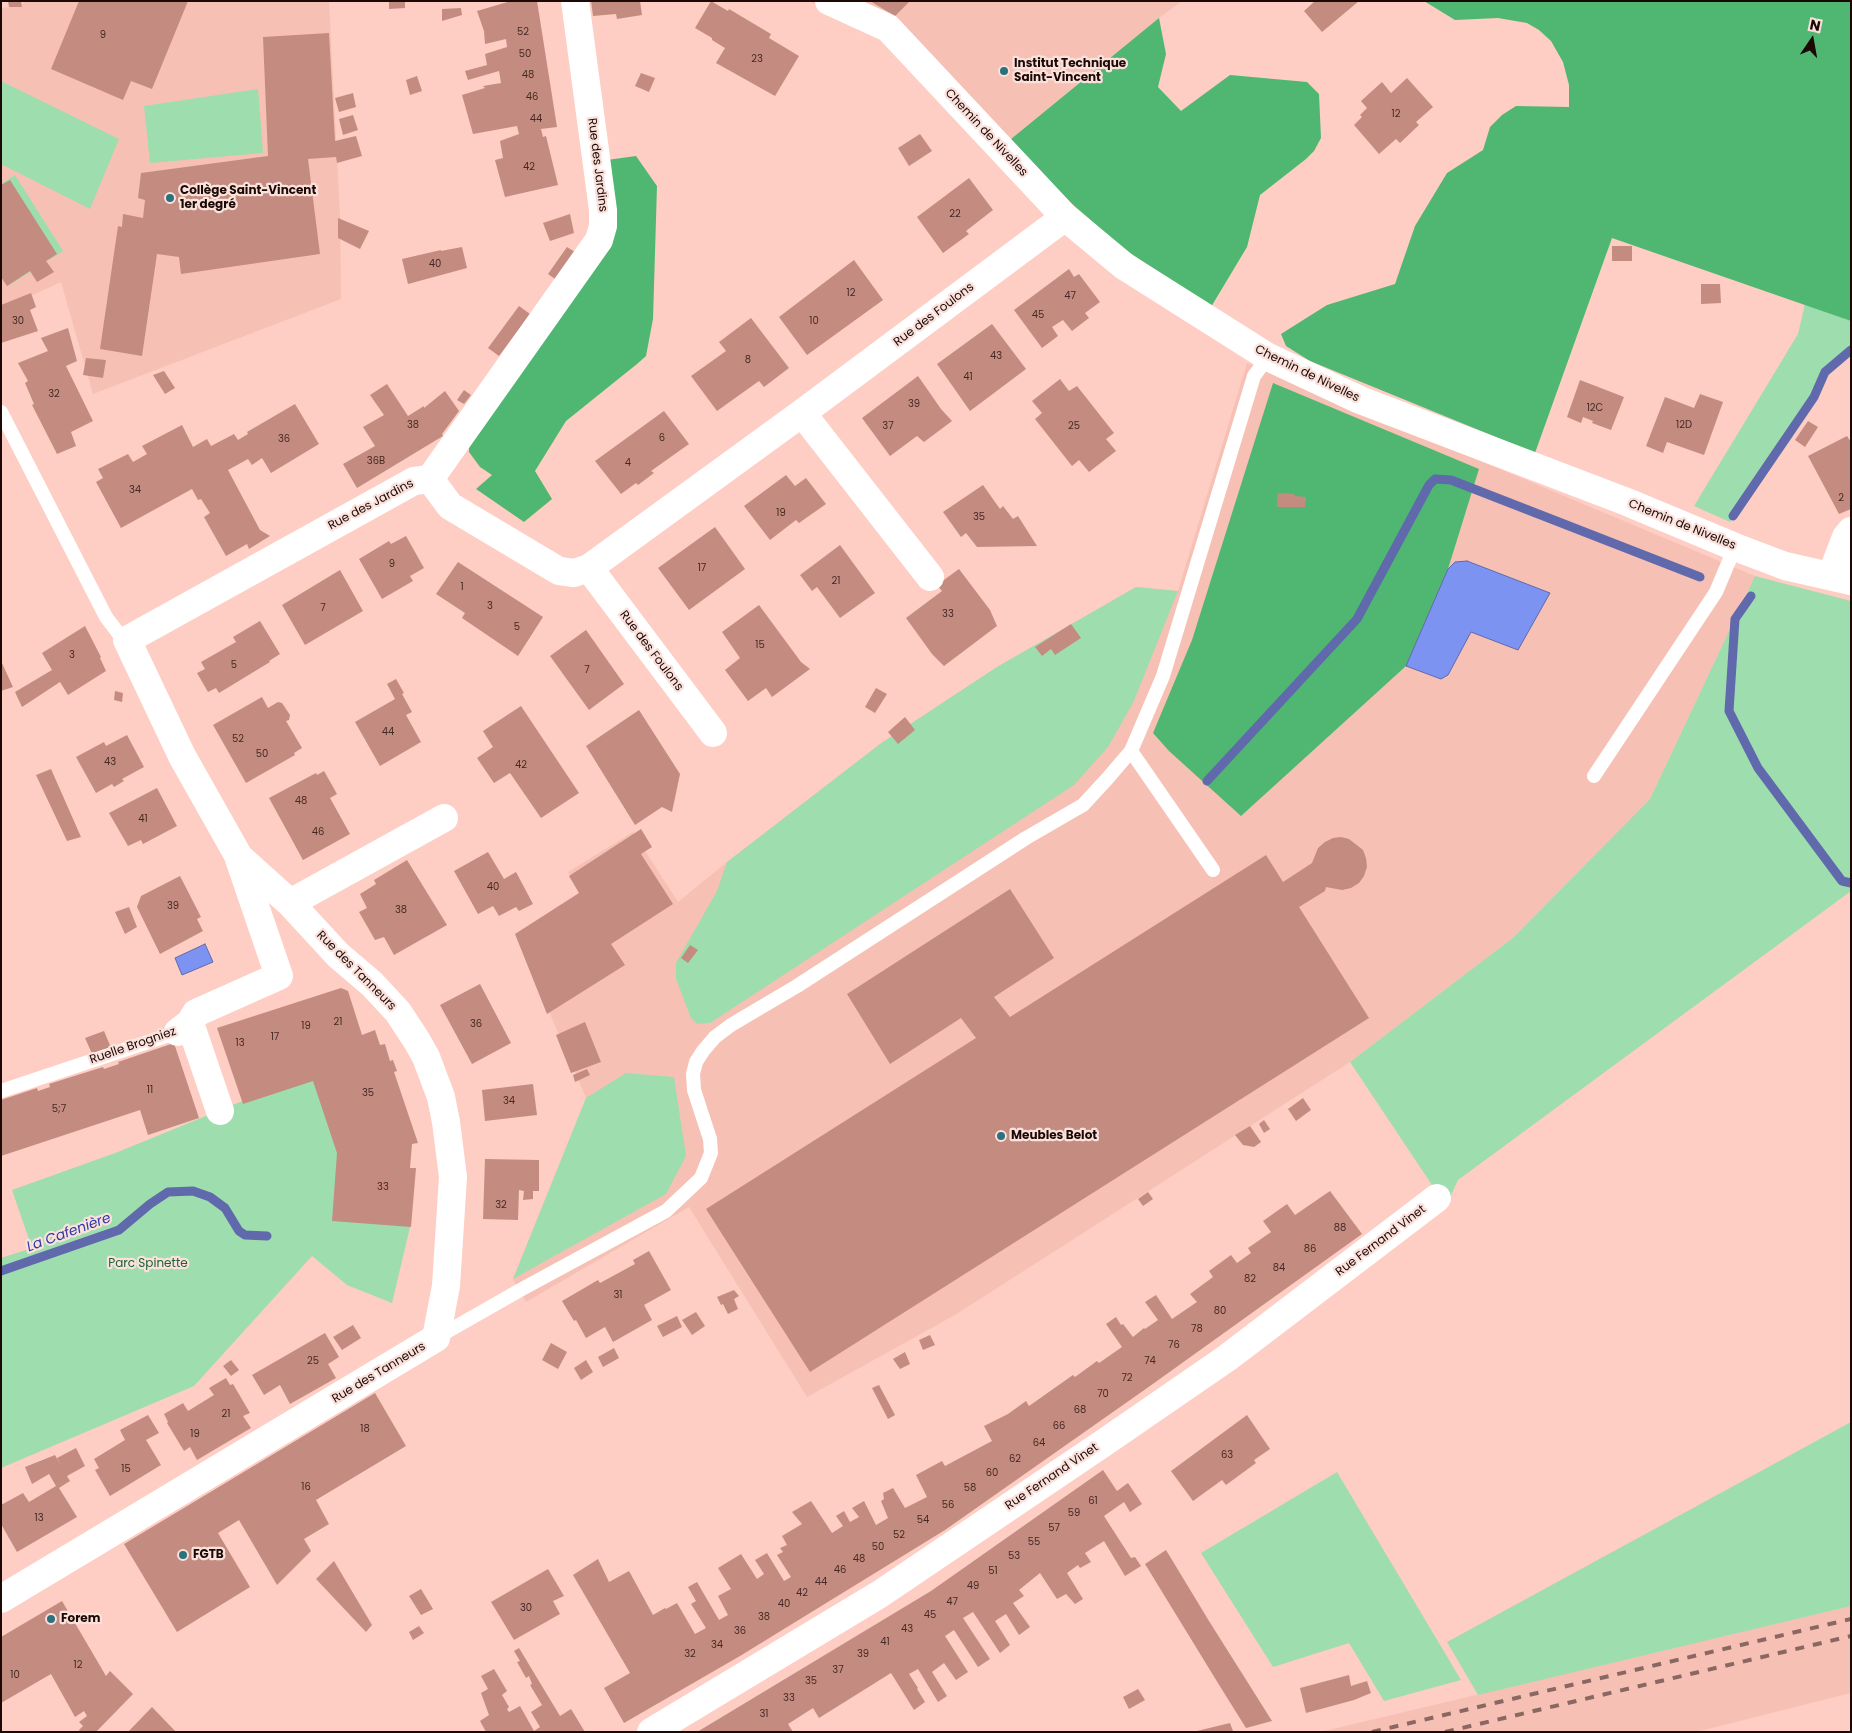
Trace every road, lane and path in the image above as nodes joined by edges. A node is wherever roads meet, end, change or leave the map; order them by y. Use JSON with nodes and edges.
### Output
{"nodes":[{"id":1,"x":575,"y":1,"type":"edge"},
{"id":2,"x":830,"y":1,"type":"edge"},
{"id":3,"x":1065,"y":217,"type":"junction"},
{"id":4,"x":1268,"y":357,"type":"junction"},
{"id":5,"x":1,"y":412,"type":"edge"},
{"id":6,"x":802,"y":413,"type":"junction"},
{"id":7,"x":430,"y":478,"type":"junction"},
{"id":8,"x":1851,"y":531,"type":"edge"},
{"id":9,"x":1735,"y":547,"type":"junction"},
{"id":10,"x":589,"y":568,"type":"junction"},
{"id":11,"x":930,"y":577,"type":"dead end"},
{"id":12,"x":1841,"y":579,"type":"edge"},
{"id":13,"x":127,"y":640,"type":"junction"},
{"id":14,"x":713,"y":733,"type":"dead end"},
{"id":15,"x":1131,"y":751,"type":"junction"},
{"id":16,"x":1594,"y":776,"type":"dead end"},
{"id":17,"x":444,"y":818,"type":"dead end"},
{"id":18,"x":239,"y":857,"type":"junction"},
{"id":19,"x":1213,"y":870,"type":"dead end"},
{"id":20,"x":290,"y":903,"type":"junction"},
{"id":21,"x":184,"y":1028,"type":"junction"},
{"id":22,"x":1,"y":1091,"type":"edge"},
{"id":23,"x":220,"y":1111,"type":"dead end"},
{"id":24,"x":1436,"y":1198,"type":"dead end"},
{"id":25,"x":436,"y":1338,"type":"junction"},
{"id":26,"x":1,"y":1599,"type":"edge"},
{"id":27,"x":651,"y":1732,"type":"edge"}],
"edges":[{"from":1,"to":7,"type":"street","name":"Rue des Jardins"},
{"from":2,"to":3,"type":"street","name":"Chemin de Nivelles"},
{"from":3,"to":4,"type":"street","name":"Chemin de Nivelles"},
{"from":3,"to":6,"type":"street","name":"Rue des Foulons"},
{"from":4,"to":9,"type":"street","name":"Chemin de Nivelles"},
{"from":4,"to":15,"type":"lane"},
{"from":5,"to":13,"type":"lane"},
{"from":6,"to":10,"type":"street","name":"Rue des Foulons"},
{"from":6,"to":11,"type":"street"},
{"from":7,"to":10,"type":"street","name":"Rue des Foulons"},
{"from":7,"to":13,"type":"street","name":"Rue des Jardins"},
{"from":8,"to":12,"type":"street"},
{"from":9,"to":12,"type":"street","name":"Chemin de Nivelles"},
{"from":9,"to":16,"type":"lane"},
{"from":10,"to":14,"type":"street","name":"Rue des Foulons"},
{"from":13,"to":18,"type":"street","name":"Rue des Tanneurs"},
{"from":15,"to":19,"type":"lane"},
{"from":15,"to":25,"type":"lane"},
{"from":17,"to":20,"type":"street"},
{"from":18,"to":20,"type":"street","name":"Rue des Tanneurs"},
{"from":18,"to":21,"type":"street","name":"Ruelle Brogniez"},
{"from":20,"to":25,"type":"street","name":"Rue des Tanneurs"},
{"from":21,"to":22,"type":"lane","name":"Ruelle Brogniez"},
{"from":21,"to":23,"type":"street"},
{"from":24,"to":27,"type":"street","name":"Rue Fernand Vinet"},
{"from":25,"to":26,"type":"street","name":"Rue des Tanneurs"}]}
